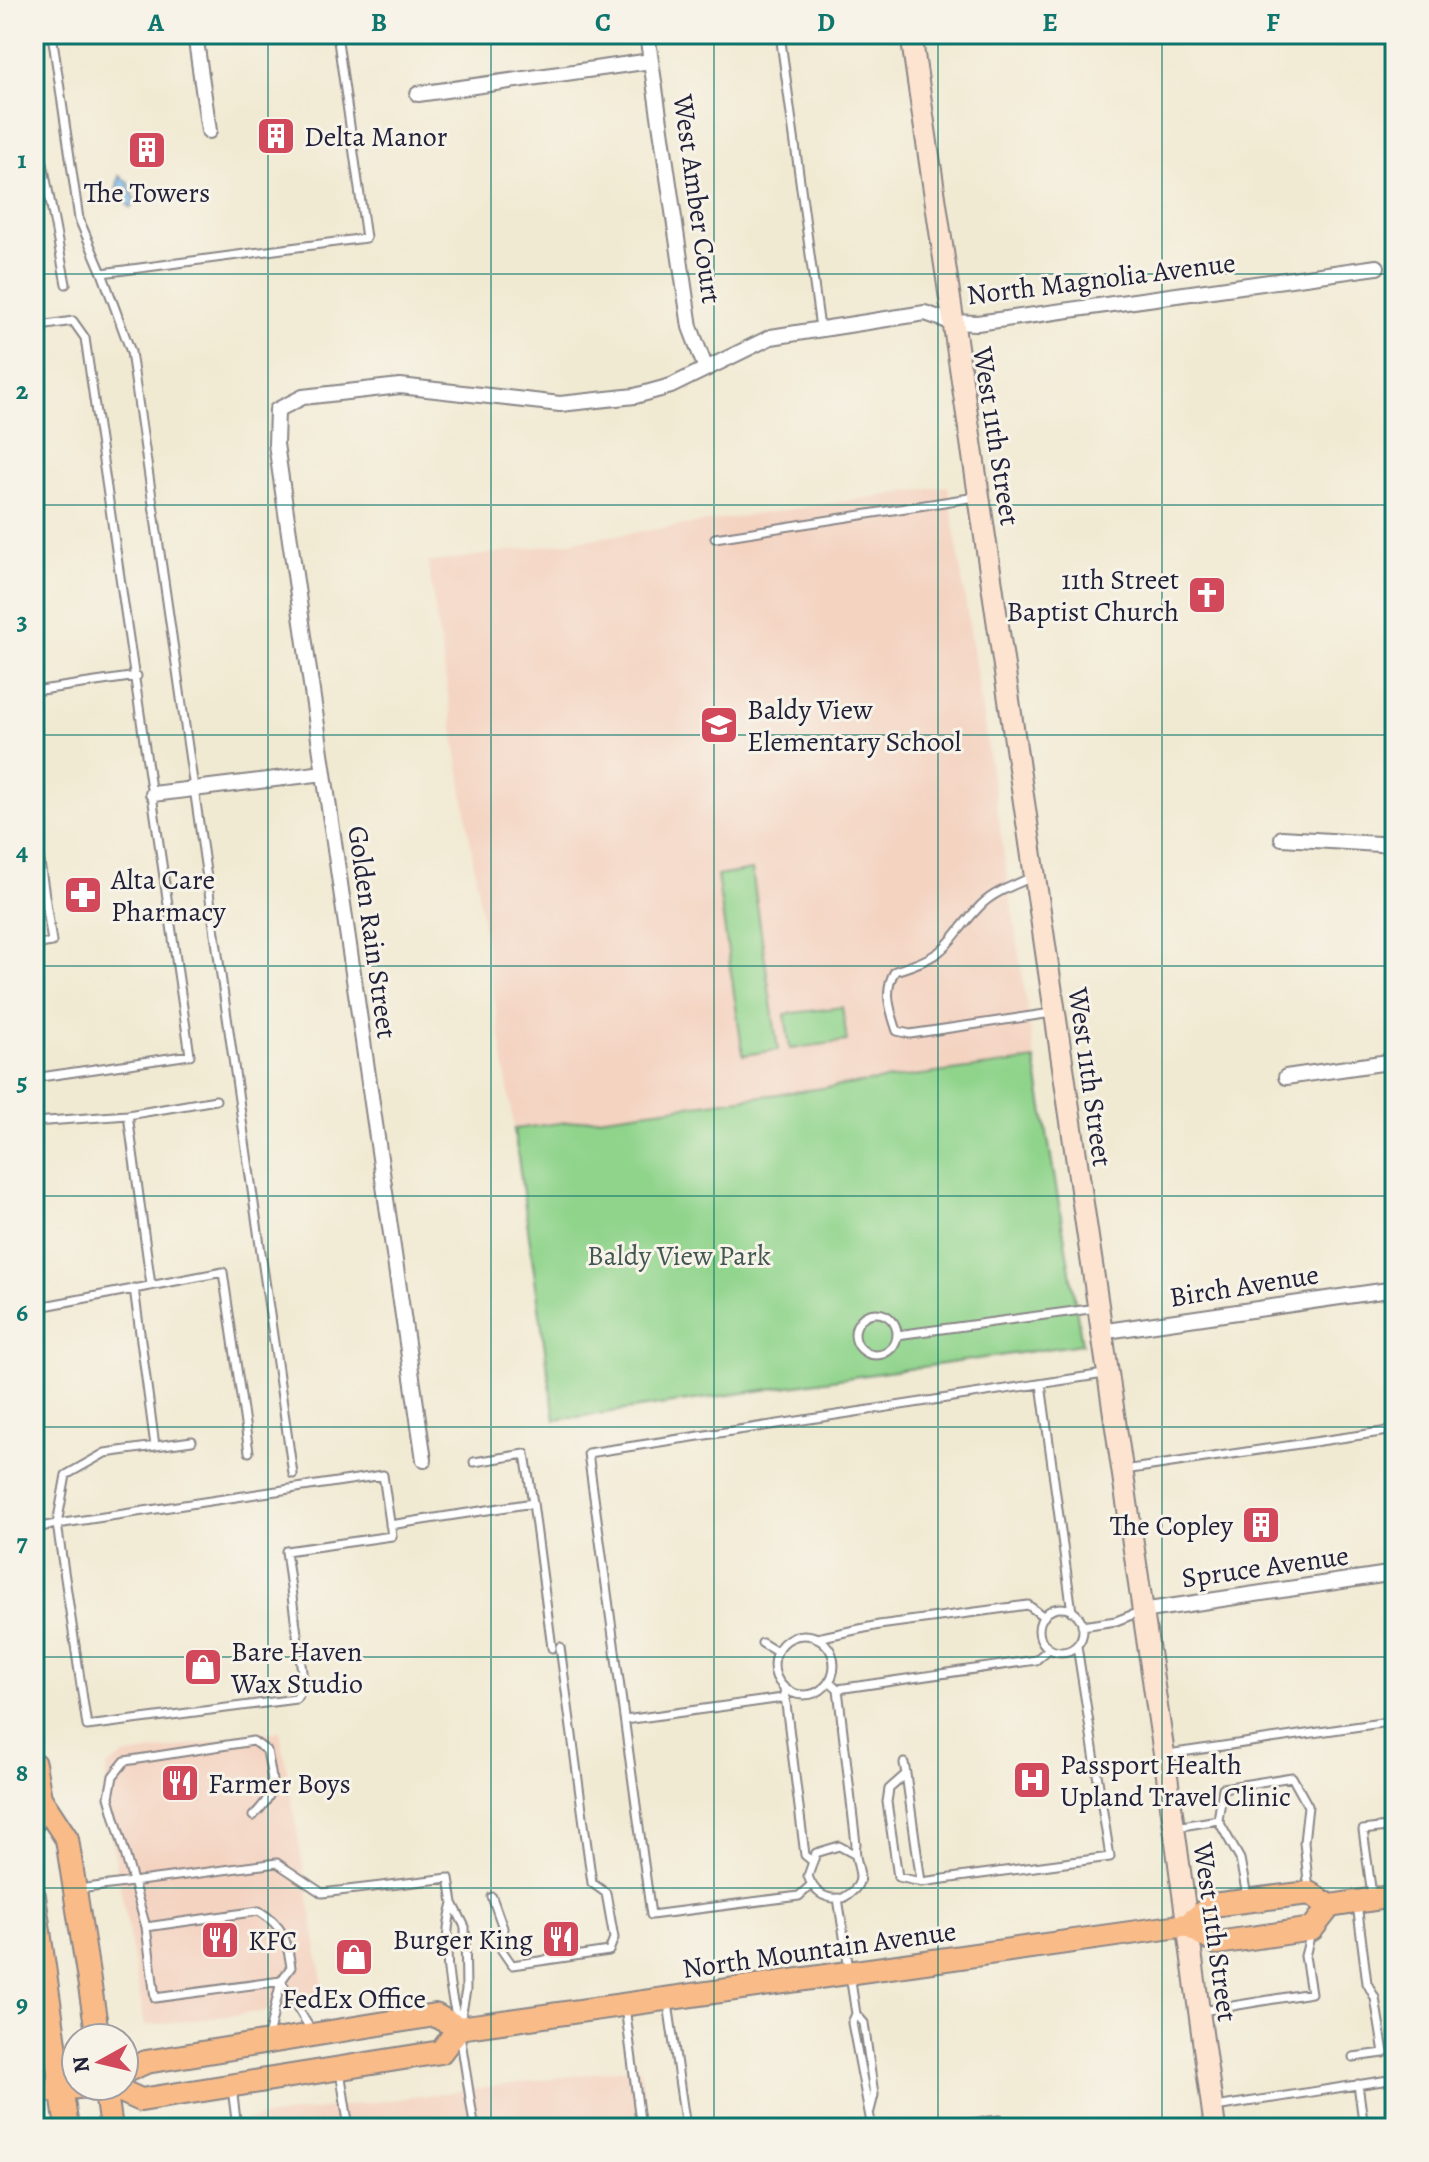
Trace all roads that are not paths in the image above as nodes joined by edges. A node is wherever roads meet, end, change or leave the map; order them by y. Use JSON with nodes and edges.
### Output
{"nodes":[{"id":1,"x":52,"y":34,"type":"edge"},
{"id":2,"x":195,"y":34,"type":"edge"},
{"id":3,"x":337,"y":34,"type":"edge"},
{"id":4,"x":647,"y":34,"type":"edge"},
{"id":5,"x":780,"y":34,"type":"edge"},
{"id":6,"x":911,"y":34,"type":"edge"},
{"id":7,"x":651,"y":61,"type":"junction"},
{"id":8,"x":418,"y":94,"type":"dead end"},
{"id":9,"x":34,"y":116,"type":"edge"},
{"id":10,"x":209,"y":131,"type":"dead end"},
{"id":11,"x":1377,"y":267,"type":"dead end"},
{"id":12,"x":102,"y":273,"type":"junction"},
{"id":13,"x":66,"y":284,"type":"dead end"},
{"id":14,"x":951,"y":322,"type":"junction"},
{"id":15,"x":34,"y":327,"type":"edge"},
{"id":16,"x":820,"y":328,"type":"junction"},
{"id":17,"x":706,"y":369,"type":"junction"},
{"id":18,"x":277,"y":410,"type":"joint"},
{"id":19,"x":978,"y":497,"type":"junction"},
{"id":20,"x":715,"y":538,"type":"dead end"},
{"id":21,"x":137,"y":676,"type":"junction"},
{"id":22,"x":34,"y":691,"type":"edge"},
{"id":23,"x":324,"y":773,"type":"junction"},
{"id":24,"x":194,"y":791,"type":"junction"},
{"id":25,"x":153,"y":794,"type":"junction"},
{"id":26,"x":34,"y":823,"type":"edge"},
{"id":27,"x":1282,"y":838,"type":"dead end"},
{"id":28,"x":1395,"y":845,"type":"edge"},
{"id":29,"x":37,"y":855,"type":"edge"},
{"id":30,"x":1034,"y":876,"type":"junction"},
{"id":31,"x":44,"y":887,"type":"junction"},
{"id":32,"x":34,"y":888,"type":"edge"},
{"id":33,"x":34,"y":945,"type":"edge"},
{"id":34,"x":1054,"y":1012,"type":"junction"},
{"id":35,"x":1395,"y":1061,"type":"edge"},
{"id":36,"x":1286,"y":1077,"type":"dead end"},
{"id":37,"x":34,"y":1078,"type":"edge"},
{"id":38,"x":216,"y":1100,"type":"dead end"},
{"id":39,"x":128,"y":1115,"type":"junction"},
{"id":40,"x":34,"y":1122,"type":"edge"},
{"id":41,"x":151,"y":1285,"type":"junction"},
{"id":42,"x":134,"y":1288,"type":"junction"},
{"id":43,"x":1395,"y":1289,"type":"edge"},
{"id":44,"x":36,"y":1306,"type":"edge"},
{"id":45,"x":1097,"y":1308,"type":"junction"},
{"id":46,"x":34,"y":1316,"type":"edge"},
{"id":47,"x":1100,"y":1332,"type":"junction"},
{"id":48,"x":897,"y":1335,"type":"junction"},
{"id":49,"x":1107,"y":1373,"type":"junction"},
{"id":50,"x":1041,"y":1384,"type":"junction"},
{"id":51,"x":1395,"y":1430,"type":"edge"},
{"id":52,"x":192,"y":1441,"type":"dead end"},
{"id":53,"x":155,"y":1446,"type":"junction"},
{"id":54,"x":249,"y":1452,"type":"dead end"},
{"id":55,"x":424,"y":1460,"type":"dead end"},
{"id":56,"x":474,"y":1462,"type":"dead end"},
{"id":57,"x":1121,"y":1470,"type":"junction"},
{"id":58,"x":293,"y":1474,"type":"dead end"},
{"id":59,"x":533,"y":1503,"type":"junction"},
{"id":60,"x":57,"y":1524,"type":"junction"},
{"id":61,"x":390,"y":1525,"type":"junction"},
{"id":62,"x":34,"y":1528,"type":"edge"},
{"id":63,"x":1395,"y":1573,"type":"edge"},
{"id":64,"x":1142,"y":1611,"type":"junction"},
{"id":65,"x":1072,"y":1612,"type":"junction"},
{"id":66,"x":1044,"y":1617,"type":"junction"},
{"id":67,"x":1082,"y":1626,"type":"junction"},
{"id":68,"x":817,"y":1638,"type":"junction"},
{"id":69,"x":762,"y":1643,"type":"dead end"},
{"id":70,"x":1077,"y":1646,"type":"junction"},
{"id":71,"x":1049,"y":1649,"type":"junction"},
{"id":72,"x":777,"y":1652,"type":"junction"},
{"id":73,"x":829,"y":1681,"type":"junction"},
{"id":74,"x":784,"y":1688,"type":"junction"},
{"id":75,"x":838,"y":1689,"type":"junction"},
{"id":76,"x":783,"y":1698,"type":"junction"},
{"id":77,"x":625,"y":1720,"type":"junction"},
{"id":78,"x":1395,"y":1721,"type":"edge"},
{"id":79,"x":1164,"y":1754,"type":"junction"},
{"id":80,"x":904,"y":1763,"type":"dead end"},
{"id":81,"x":34,"y":1764,"type":"edge"},
{"id":82,"x":906,"y":1774,"type":"junction"},
{"id":83,"x":40,"y":1798,"type":"junction"},
{"id":84,"x":253,"y":1816,"type":"dead end"},
{"id":85,"x":1218,"y":1820,"type":"junction"},
{"id":86,"x":34,"y":1821,"type":"edge"},
{"id":87,"x":1395,"y":1826,"type":"edge"},
{"id":88,"x":1174,"y":1827,"type":"junction"},
{"id":89,"x":854,"y":1854,"type":"junction"},
{"id":90,"x":811,"y":1860,"type":"junction"},
{"id":91,"x":921,"y":1882,"type":"junction"},
{"id":92,"x":131,"y":1884,"type":"junction"},
{"id":93,"x":811,"y":1885,"type":"junction"},
{"id":94,"x":76,"y":1890,"type":"junction"},
{"id":95,"x":1309,"y":1893,"type":"junction"},
{"id":96,"x":34,"y":1896,"type":"edge"},
{"id":97,"x":492,"y":1897,"type":"dead end"},
{"id":98,"x":838,"y":1898,"type":"junction"},
{"id":99,"x":1375,"y":1899,"type":"edge"},
{"id":100,"x":1248,"y":1901,"type":"junction"},
{"id":101,"x":453,"y":1903,"type":"junction"},
{"id":102,"x":1330,"y":1906,"type":"junction"},
{"id":103,"x":1187,"y":1925,"type":"junction"},
{"id":104,"x":146,"y":1927,"type":"junction"},
{"id":105,"x":1312,"y":1929,"type":"junction"},
{"id":106,"x":39,"y":1971,"type":"edge"},
{"id":107,"x":851,"y":1975,"type":"junction"},
{"id":108,"x":281,"y":1981,"type":"junction"},
{"id":109,"x":668,"y":2001,"type":"junction"},
{"id":110,"x":625,"y":2007,"type":"junction"},
{"id":111,"x":1200,"y":2011,"type":"junction"},
{"id":112,"x":96,"y":2022,"type":"edge"},
{"id":113,"x":459,"y":2028,"type":"junction"},
{"id":114,"x":313,"y":2035,"type":"junction"},
{"id":115,"x":267,"y":2043,"type":"junction"},
{"id":116,"x":1353,"y":2057,"type":"dead end"},
{"id":117,"x":140,"y":2065,"type":"edge"},
{"id":118,"x":340,"y":2068,"type":"junction"},
{"id":119,"x":1395,"y":2079,"type":"edge"},
{"id":120,"x":60,"y":2084,"type":"edge"},
{"id":121,"x":1358,"y":2084,"type":"junction"},
{"id":122,"x":231,"y":2086,"type":"junction"},
{"id":123,"x":60,"y":2089,"type":"edge"},
{"id":124,"x":34,"y":2092,"type":"edge"},
{"id":125,"x":140,"y":2100,"type":"edge"},
{"id":126,"x":63,"y":2102,"type":"edge"},
{"id":127,"x":109,"y":2102,"type":"edge"},
{"id":128,"x":1214,"y":2118,"type":"edge"},
{"id":129,"x":474,"y":2124,"type":"dead end"},
{"id":130,"x":67,"y":2128,"type":"edge"},
{"id":131,"x":111,"y":2128,"type":"edge"},
{"id":132,"x":237,"y":2128,"type":"edge"},
{"id":133,"x":349,"y":2128,"type":"edge"},
{"id":134,"x":641,"y":2128,"type":"edge"},
{"id":135,"x":686,"y":2128,"type":"edge"},
{"id":136,"x":872,"y":2128,"type":"edge"},
{"id":137,"x":917,"y":2128,"type":"edge"},
{"id":138,"x":995,"y":2128,"type":"edge"},
{"id":139,"x":1364,"y":2128,"type":"edge"}],
"edges":[{"from":1,"to":12,"type":"lane"},
{"from":2,"to":10,"type":"street"},
{"from":3,"to":12,"type":"lane"},
{"from":4,"to":7,"type":"street","name":"West Amber Court"},
{"from":5,"to":16,"type":"lane"},
{"from":6,"to":14,"type":"street","name":"West 11th Street"},
{"from":7,"to":8,"type":"street"},
{"from":7,"to":17,"type":"street","name":"West Amber Court"},
{"from":9,"to":13,"type":"lane"},
{"from":11,"to":14,"type":"street","name":"North Magnolia Avenue"},
{"from":12,"to":24,"type":"lane"},
{"from":14,"to":16,"type":"street","name":"North Magnolia Avenue"},
{"from":14,"to":19,"type":"street","name":"West 11th Street"},
{"from":15,"to":21,"type":"lane"},
{"from":16,"to":17,"type":"street","name":"North Magnolia Avenue"},
{"from":17,"to":18,"type":"street","name":"North Magnolia Avenue"},
{"from":18,"to":23,"type":"street","name":"Golden Rain Street"},
{"from":19,"to":20,"type":"lane"},
{"from":19,"to":30,"type":"street","name":"West 11th Street"},
{"from":21,"to":22,"type":"lane"},
{"from":21,"to":25,"type":"lane"},
{"from":23,"to":24,"type":"street"},
{"from":23,"to":55,"type":"street","name":"Golden Rain Street"},
{"from":24,"to":25,"type":"street"},
{"from":24,"to":58,"type":"lane"},
{"from":25,"to":37,"type":"lane"},
{"from":26,"to":29,"type":"lane"},
{"from":27,"to":28,"type":"street"},
{"from":29,"to":31,"type":"lane"},
{"from":30,"to":34,"type":"street","name":"West 11th Street"},
{"from":30,"to":34,"type":"lane"},
{"from":31,"to":32,"type":"lane"},
{"from":31,"to":33,"type":"lane"},
{"from":34,"to":45,"type":"street","name":"West 11th Street"},
{"from":35,"to":36,"type":"street"},
{"from":38,"to":39,"type":"lane"},
{"from":39,"to":40,"type":"lane"},
{"from":39,"to":41,"type":"lane"},
{"from":41,"to":42,"type":"lane"},
{"from":41,"to":54,"type":"lane"},
{"from":42,"to":44,"type":"lane"},
{"from":42,"to":53,"type":"lane"},
{"from":43,"to":47,"type":"street","name":"Birch Avenue"},
{"from":44,"to":46,"type":"lane"},
{"from":45,"to":47,"type":"street","name":"West 11th Street"},
{"from":45,"to":48,"type":"lane"},
{"from":47,"to":49,"type":"street","name":"West 11th Street"},
{"from":48,"to":48,"type":"lane"},
{"from":49,"to":50,"type":"lane"},
{"from":49,"to":57,"type":"street","name":"West 11th Street"},
{"from":50,"to":65,"type":"lane"},
{"from":50,"to":77,"type":"lane"},
{"from":51,"to":57,"type":"lane"},
{"from":52,"to":53,"type":"lane"},
{"from":53,"to":60,"type":"lane"},
{"from":56,"to":59,"type":"lane"},
{"from":57,"to":64,"type":"street","name":"West 11th Street"},
{"from":59,"to":61,"type":"lane"},
{"from":59,"to":97,"type":"lane"},
{"from":60,"to":61,"type":"lane"},
{"from":60,"to":61,"type":"lane"},
{"from":60,"to":62,"type":"lane"},
{"from":63,"to":64,"type":"street","name":"Spruce Avenue"},
{"from":64,"to":67,"type":"lane"},
{"from":64,"to":79,"type":"street","name":"West 11th Street"},
{"from":65,"to":66,"type":"lane"},
{"from":65,"to":67,"type":"lane"},
{"from":66,"to":68,"type":"lane"},
{"from":66,"to":71,"type":"lane"},
{"from":67,"to":70,"type":"lane"},
{"from":68,"to":72,"type":"lane"},
{"from":68,"to":73,"type":"lane"},
{"from":69,"to":72,"type":"lane"},
{"from":70,"to":71,"type":"lane"},
{"from":70,"to":91,"type":"lane"},
{"from":71,"to":75,"type":"lane"},
{"from":72,"to":74,"type":"lane"},
{"from":73,"to":74,"type":"lane"},
{"from":73,"to":75,"type":"lane"},
{"from":74,"to":76,"type":"lane"},
{"from":75,"to":89,"type":"lane"},
{"from":76,"to":77,"type":"lane"},
{"from":76,"to":90,"type":"lane"},
{"from":77,"to":93,"type":"lane"},
{"from":78,"to":79,"type":"lane"},
{"from":79,"to":88,"type":"street","name":"West 11th Street"},
{"from":80,"to":82,"type":"lane"},
{"from":81,"to":83,"type":"main road"},
{"from":82,"to":91,"type":"lane"},
{"from":82,"to":91,"type":"lane"},
{"from":83,"to":86,"type":"main road"},
{"from":83,"to":94,"type":"main road"},
{"from":84,"to":92,"type":"lane"},
{"from":85,"to":88,"type":"lane"},
{"from":85,"to":95,"type":"lane"},
{"from":85,"to":100,"type":"lane"},
{"from":87,"to":99,"type":"lane"},
{"from":88,"to":103,"type":"street","name":"West 11th Street"},
{"from":89,"to":90,"type":"lane"},
{"from":89,"to":98,"type":"lane"},
{"from":90,"to":93,"type":"lane"},
{"from":92,"to":94,"type":"lane"},
{"from":92,"to":101,"type":"lane"},
{"from":92,"to":104,"type":"lane"},
{"from":93,"to":98,"type":"lane"},
{"from":94,"to":112,"type":"main road"},
{"from":95,"to":100,"type":"main road","name":"North Mountain Avenue"},
{"from":95,"to":102,"type":"main road"},
{"from":96,"to":106,"type":"main road"},
{"from":98,"to":107,"type":"lane"},
{"from":99,"to":102,"type":"main road"},
{"from":99,"to":116,"type":"lane"},
{"from":100,"to":103,"type":"main road","name":"North Mountain Avenue"},
{"from":101,"to":113,"type":"lane"},
{"from":101,"to":113,"type":"lane"},
{"from":102,"to":105,"type":"main road"},
{"from":103,"to":105,"type":"main road"},
{"from":103,"to":107,"type":"main road","name":"North Mountain Avenue"},
{"from":103,"to":111,"type":"street","name":"West 11th Street"},
{"from":104,"to":108,"type":"lane"},
{"from":104,"to":108,"type":"lane"},
{"from":105,"to":111,"type":"lane"},
{"from":106,"to":120,"type":"main road"},
{"from":107,"to":109,"type":"main road","name":"North Mountain Avenue"},
{"from":107,"to":136,"type":"lane"},
{"from":108,"to":114,"type":"lane"},
{"from":108,"to":115,"type":"lane"},
{"from":109,"to":110,"type":"main road","name":"North Mountain Avenue"},
{"from":109,"to":135,"type":"lane"},
{"from":110,"to":113,"type":"main road","name":"North Mountain Avenue"},
{"from":110,"to":134,"type":"lane"},
{"from":111,"to":128,"type":"street","name":"West 11th Street"},
{"from":113,"to":114,"type":"main road","name":"North Mountain Avenue"},
{"from":113,"to":118,"type":"main road"},
{"from":113,"to":129,"type":"lane"},
{"from":114,"to":115,"type":"main road","name":"North Mountain Avenue"},
{"from":115,"to":117,"type":"main road","name":"North Mountain Avenue"},
{"from":118,"to":122,"type":"main road"},
{"from":118,"to":133,"type":"lane"},
{"from":119,"to":121,"type":"lane"},
{"from":121,"to":128,"type":"lane"},
{"from":121,"to":139,"type":"lane"},
{"from":122,"to":125,"type":"main road"},
{"from":122,"to":132,"type":"lane"},
{"from":123,"to":124,"type":"main road"},
{"from":126,"to":130,"type":"main road"},
{"from":127,"to":131,"type":"main road"},
{"from":137,"to":138,"type":"lane"}]}
